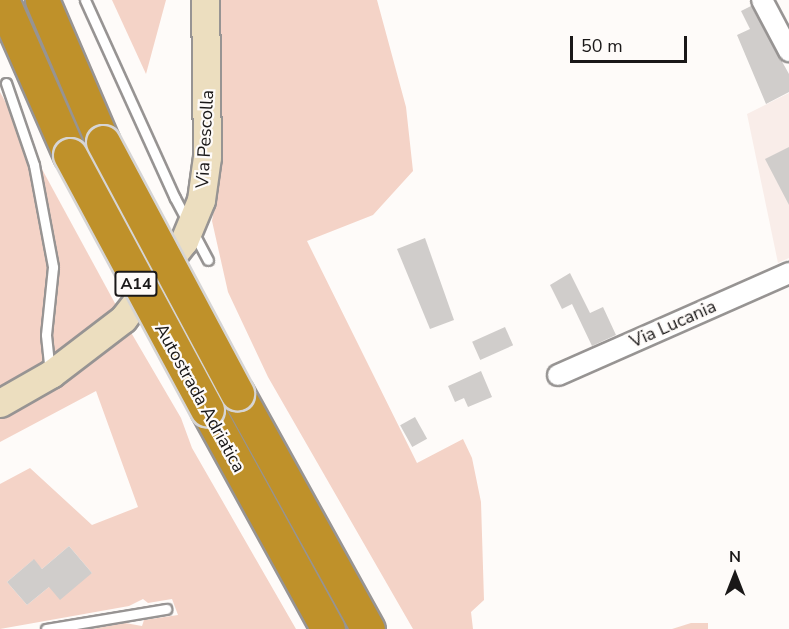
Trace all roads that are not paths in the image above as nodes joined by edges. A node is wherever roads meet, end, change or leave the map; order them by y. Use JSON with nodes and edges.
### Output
{"nodes":[{"id":1,"x":2,"y":0,"type":"edge"},
{"id":2,"x":42,"y":0,"type":"edge"},
{"id":3,"x":85,"y":0,"type":"edge"},
{"id":4,"x":205,"y":0,"type":"edge"},
{"id":5,"x":762,"y":0,"type":"edge"},
{"id":6,"x":789,"y":51,"type":"edge"},
{"id":7,"x":6,"y":83,"type":"dead end"},
{"id":8,"x":191,"y":225,"type":"junction"},
{"id":9,"x":208,"y":260,"type":"dead end"},
{"id":10,"x":789,"y":273,"type":"edge"},
{"id":11,"x":51,"y":374,"type":"junction"},
{"id":12,"x":558,"y":375,"type":"dead end"},
{"id":13,"x":0,"y":403,"type":"edge"},
{"id":14,"x":166,"y":609,"type":"dead end"},
{"id":15,"x":46,"y":629,"type":"edge"},
{"id":16,"x":328,"y":629,"type":"edge"},
{"id":17,"x":368,"y":629,"type":"edge"}],
"edges":[{"from":1,"to":16,"type":"highway","name":"Autostrada Adriatica","number":"A14","bridge":true},
{"from":2,"to":17,"type":"highway","name":"Autostrada Adriatica","number":"A14","bridge":true},
{"from":3,"to":8,"type":"lane"},
{"from":4,"to":8,"type":"street","name":"Via Pescolla"},
{"from":5,"to":6,"type":"street"},
{"from":7,"to":11,"type":"lane"},
{"from":8,"to":9,"type":"lane"},
{"from":8,"to":11,"type":"street","name":"Via Pescolla"},
{"from":10,"to":12,"type":"street","name":"Via Lucania"},
{"from":11,"to":13,"type":"street","name":"Via Pescolla"},
{"from":14,"to":15,"type":"lane"}]}
